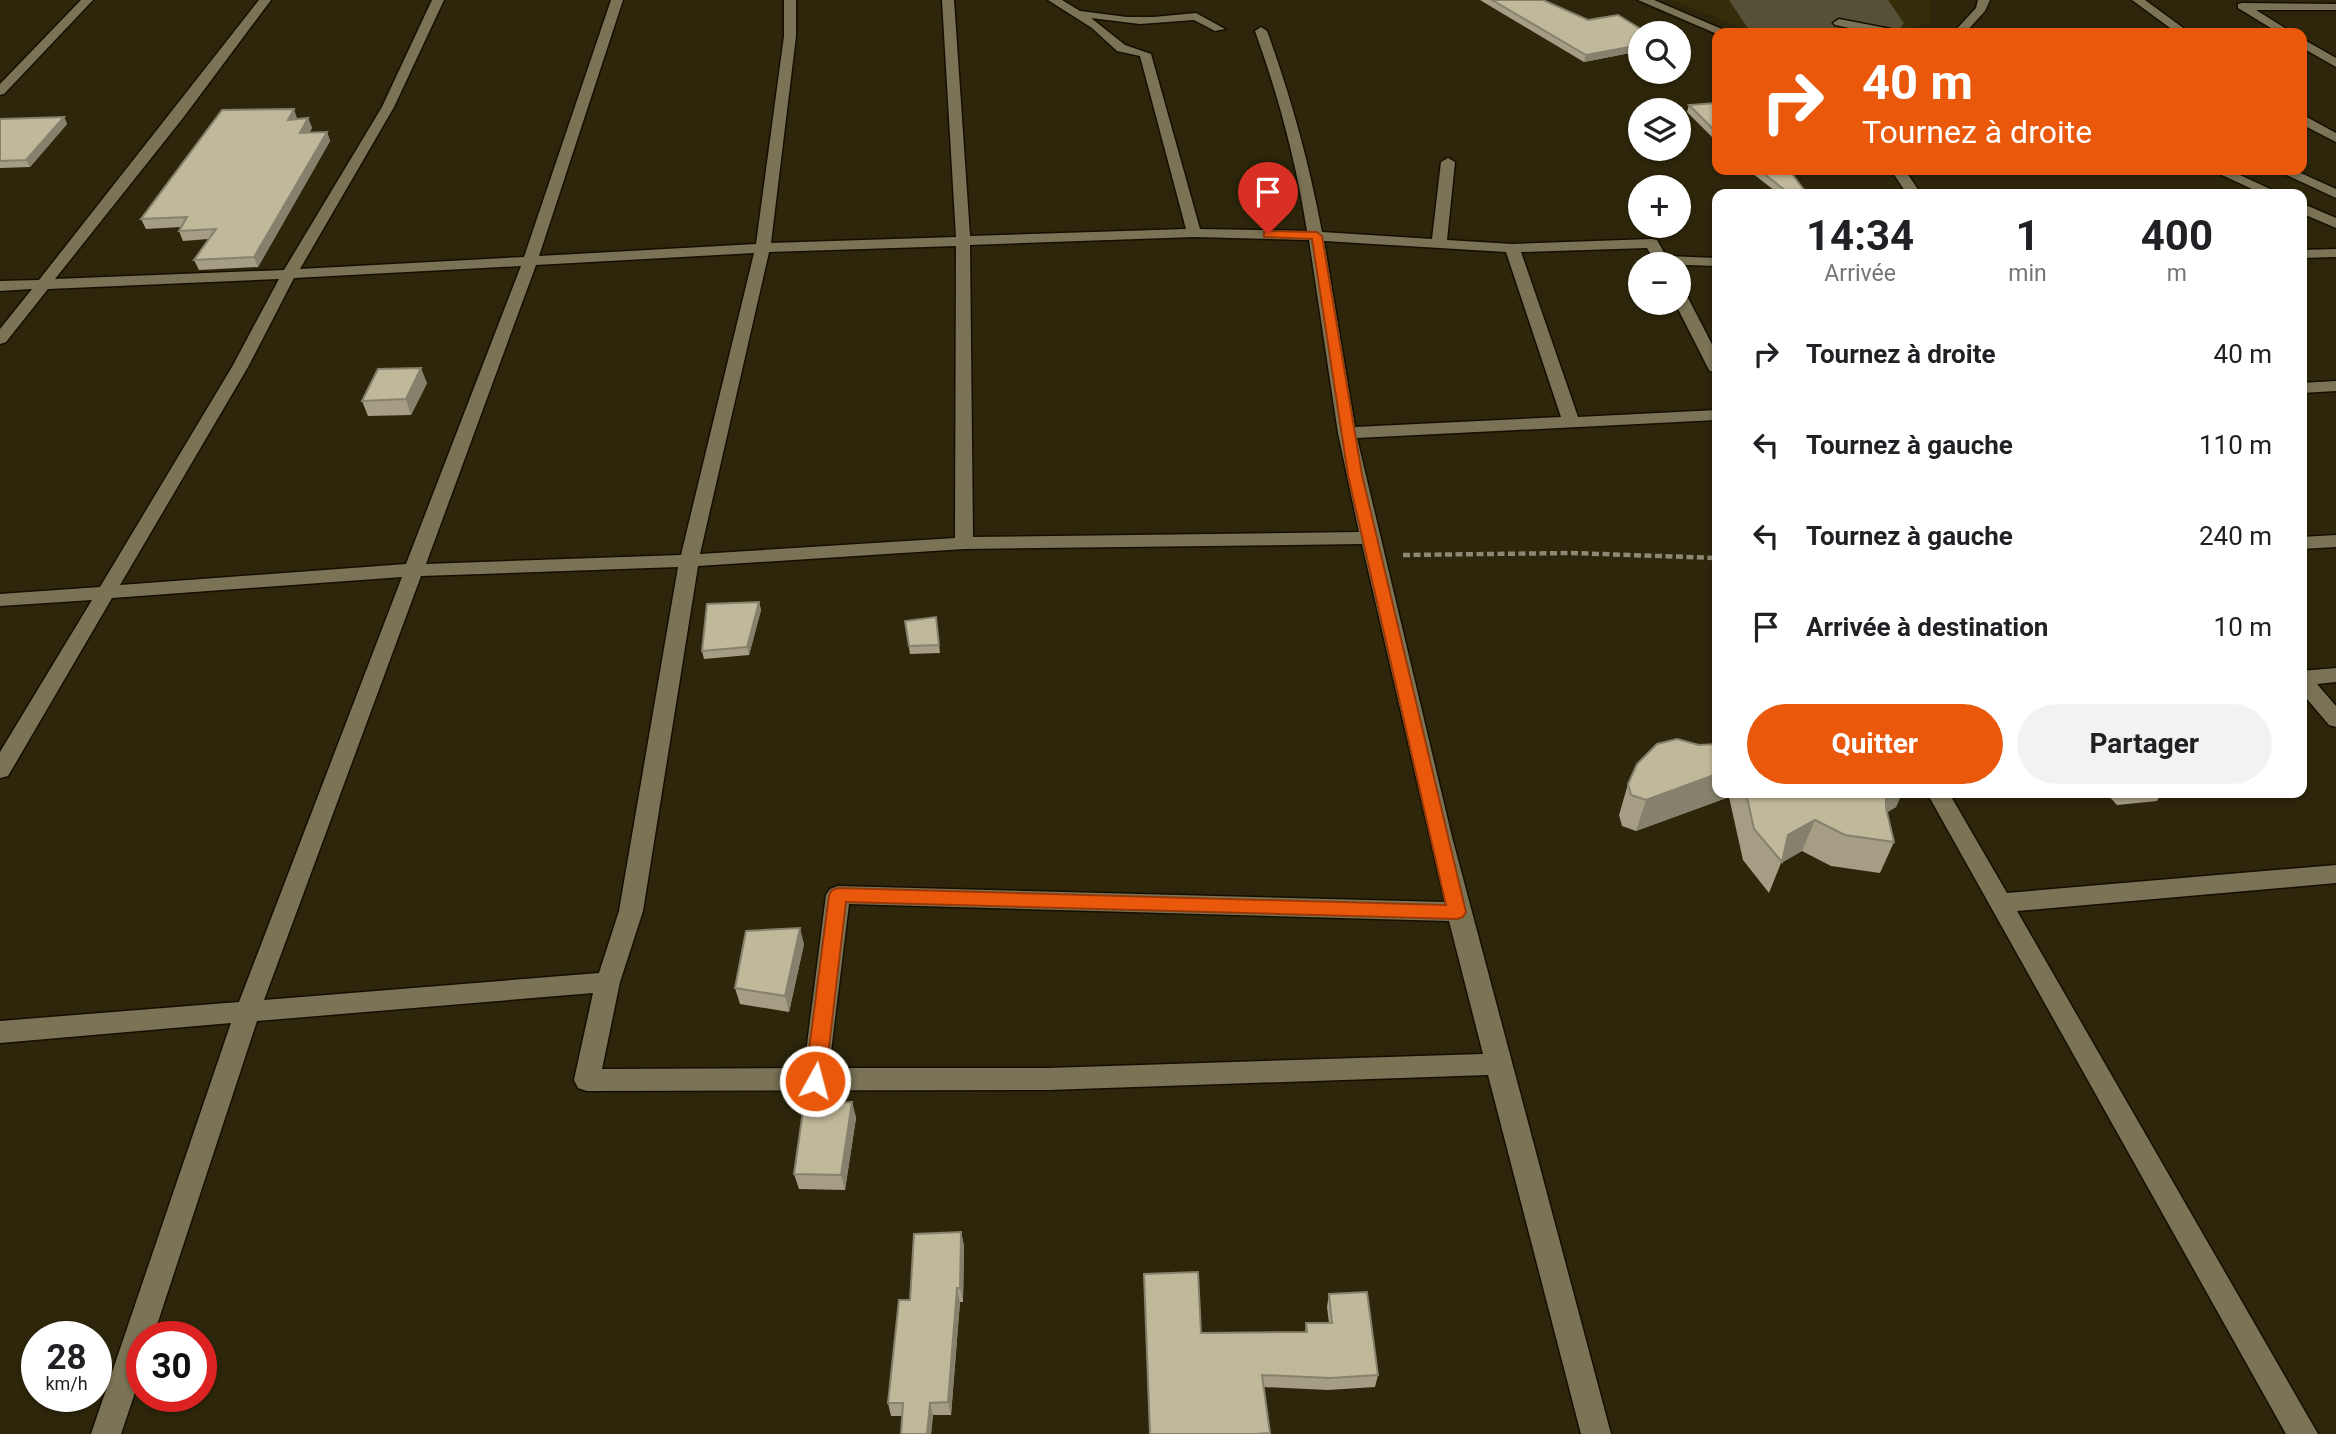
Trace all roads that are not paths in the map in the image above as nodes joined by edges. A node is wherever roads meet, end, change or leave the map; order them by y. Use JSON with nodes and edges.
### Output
{"nodes":[{"id":1,"x":87,"y":0,"type":"edge"},
{"id":2,"x":265,"y":0,"type":"edge"},
{"id":3,"x":438,"y":0,"type":"edge"},
{"id":4,"x":617,"y":0,"type":"edge"},
{"id":5,"x":790,"y":0,"type":"edge"},
{"id":6,"x":948,"y":0,"type":"edge"},
{"id":7,"x":1054,"y":0,"type":"edge"},
{"id":8,"x":1644,"y":0,"type":"edge"},
{"id":9,"x":1984,"y":0,"type":"edge"},
{"id":10,"x":2138,"y":0,"type":"edge"},
{"id":11,"x":2238,"y":3,"type":"edge"},
{"id":12,"x":2336,"y":7,"type":"edge"},
{"id":13,"x":1072,"y":10,"type":"junction"},
{"id":14,"x":1839,"y":23,"type":"dead end"},
{"id":15,"x":1713,"y":28,"type":"edge"},
{"id":16,"x":1865,"y":28,"type":"edge"},
{"id":17,"x":1964,"y":28,"type":"edge"},
{"id":18,"x":2177,"y":28,"type":"edge"},
{"id":19,"x":2279,"y":28,"type":"edge"},
{"id":20,"x":1219,"y":29,"type":"dead end"},
{"id":21,"x":1261,"y":31,"type":"dead end"},
{"id":22,"x":2307,"y":46,"type":"edge"},
{"id":23,"x":2336,"y":63,"type":"edge"},
{"id":24,"x":0,"y":91,"type":"edge"},
{"id":25,"x":2307,"y":121,"type":"edge"},
{"id":26,"x":2336,"y":138,"type":"edge"},
{"id":27,"x":1448,"y":162,"type":"dead end"},
{"id":28,"x":2230,"y":175,"type":"edge"},
{"id":29,"x":2294,"y":175,"type":"edge"},
{"id":30,"x":2262,"y":189,"type":"edge"},
{"id":31,"x":2336,"y":194,"type":"edge"},
{"id":32,"x":2307,"y":210,"type":"edge"},
{"id":33,"x":2336,"y":224,"type":"edge"},
{"id":34,"x":1194,"y":233,"type":"junction"},
{"id":35,"x":1317,"y":236,"type":"junction"},
{"id":36,"x":964,"y":240,"type":"junction"},
{"id":37,"x":1439,"y":245,"type":"junction"},
{"id":38,"x":763,"y":248,"type":"junction"},
{"id":39,"x":1512,"y":248,"type":"junction"},
{"id":40,"x":1656,"y":252,"type":"edge"},
{"id":41,"x":2336,"y":253,"type":"edge"},
{"id":42,"x":2307,"y":254,"type":"edge"},
{"id":43,"x":531,"y":259,"type":"junction"},
{"id":44,"x":1691,"y":262,"type":"edge"},
{"id":45,"x":1712,"y":262,"type":"edge"},
{"id":46,"x":289,"y":274,"type":"junction"},
{"id":47,"x":44,"y":283,"type":"junction"},
{"id":48,"x":0,"y":286,"type":"edge"},
{"id":49,"x":1689,"y":315,"type":"edge"},
{"id":50,"x":0,"y":339,"type":"edge"},
{"id":51,"x":1712,"y":360,"type":"edge"},
{"id":52,"x":2336,"y":386,"type":"edge"},
{"id":53,"x":2307,"y":387,"type":"edge"},
{"id":54,"x":1712,"y":415,"type":"edge"},
{"id":55,"x":1571,"y":422,"type":"junction"},
{"id":56,"x":1347,"y":433,"type":"junction"},
{"id":57,"x":2336,"y":541,"type":"edge"},
{"id":58,"x":964,"y":543,"type":"junction"},
{"id":59,"x":2307,"y":543,"type":"edge"},
{"id":60,"x":1372,"y":547,"type":"junction"},
{"id":61,"x":689,"y":561,"type":"junction"},
{"id":62,"x":413,"y":570,"type":"junction"},
{"id":63,"x":107,"y":593,"type":"junction"},
{"id":64,"x":0,"y":600,"type":"edge"},
{"id":65,"x":2336,"y":675,"type":"edge"},
{"id":66,"x":2307,"y":677,"type":"edge"},
{"id":67,"x":2307,"y":685,"type":"edge"},
{"id":68,"x":2336,"y":720,"type":"edge"},
{"id":69,"x":0,"y":770,"type":"edge"},
{"id":70,"x":1941,"y":798,"type":"edge"},
{"id":71,"x":2336,"y":874,"type":"edge"},
{"id":72,"x":2002,"y":903,"type":"junction"},
{"id":73,"x":1457,"y":912,"type":"junction"},
{"id":74,"x":608,"y":982,"type":"junction"},
{"id":75,"x":248,"y":1010,"type":"junction"},
{"id":76,"x":0,"y":1032,"type":"edge"},
{"id":77,"x":1497,"y":1064,"type":"junction"},
{"id":78,"x":815,"y":1081,"type":"junction"},
{"id":79,"x":106,"y":1434,"type":"edge"},
{"id":80,"x":1597,"y":1434,"type":"edge"},
{"id":81,"x":2303,"y":1434,"type":"edge"}],
"edges":[{"from":1,"to":24,"type":"street"},
{"from":2,"to":47,"type":"street"},
{"from":3,"to":46,"type":"street"},
{"from":4,"to":43,"type":"street"},
{"from":5,"to":38,"type":"street"},
{"from":6,"to":36,"type":"street"},
{"from":7,"to":13,"type":"street"},
{"from":8,"to":15,"type":"street"},
{"from":9,"to":17,"type":"street"},
{"from":10,"to":18,"type":"street"},
{"from":11,"to":12,"type":"street"},
{"from":11,"to":19,"type":"street"},
{"from":13,"to":20,"type":"street"},
{"from":13,"to":34,"type":"street"},
{"from":14,"to":16,"type":"street"},
{"from":21,"to":35,"type":"street"},
{"from":22,"to":23,"type":"street"},
{"from":25,"to":26,"type":"street"},
{"from":27,"to":37,"type":"street"},
{"from":28,"to":30,"type":"street"},
{"from":29,"to":31,"type":"street"},
{"from":32,"to":33,"type":"street"},
{"from":34,"to":35,"type":"street"},
{"from":34,"to":36,"type":"street"},
{"from":35,"to":37,"type":"street"},
{"from":35,"to":56,"type":"street"},
{"from":36,"to":38,"type":"street"},
{"from":36,"to":58,"type":"street"},
{"from":37,"to":39,"type":"street"},
{"from":38,"to":43,"type":"street"},
{"from":38,"to":61,"type":"street"},
{"from":39,"to":40,"type":"street"},
{"from":39,"to":55,"type":"street"},
{"from":41,"to":42,"type":"street"},
{"from":43,"to":46,"type":"street"},
{"from":43,"to":62,"type":"street"},
{"from":44,"to":45,"type":"street"},
{"from":46,"to":47,"type":"street"},
{"from":46,"to":63,"type":"street"},
{"from":47,"to":48,"type":"street"},
{"from":47,"to":50,"type":"street"},
{"from":49,"to":51,"type":"street"},
{"from":52,"to":53,"type":"street"},
{"from":54,"to":55,"type":"street"},
{"from":55,"to":56,"type":"street"},
{"from":56,"to":60,"type":"street"},
{"from":57,"to":59,"type":"street"},
{"from":58,"to":60,"type":"street"},
{"from":58,"to":61,"type":"street"},
{"from":60,"to":73,"type":"street"},
{"from":61,"to":62,"type":"street"},
{"from":61,"to":74,"type":"street"},
{"from":62,"to":63,"type":"street"},
{"from":62,"to":75,"type":"street"},
{"from":63,"to":64,"type":"street"},
{"from":63,"to":69,"type":"street"},
{"from":65,"to":66,"type":"street"},
{"from":67,"to":68,"type":"street"},
{"from":70,"to":72,"type":"street"},
{"from":71,"to":72,"type":"street"},
{"from":72,"to":81,"type":"street"},
{"from":73,"to":77,"type":"street"},
{"from":73,"to":78,"type":"street"},
{"from":74,"to":75,"type":"street"},
{"from":74,"to":78,"type":"street"},
{"from":75,"to":76,"type":"street"},
{"from":75,"to":79,"type":"street"},
{"from":77,"to":78,"type":"street"},
{"from":77,"to":80,"type":"street"}]}
